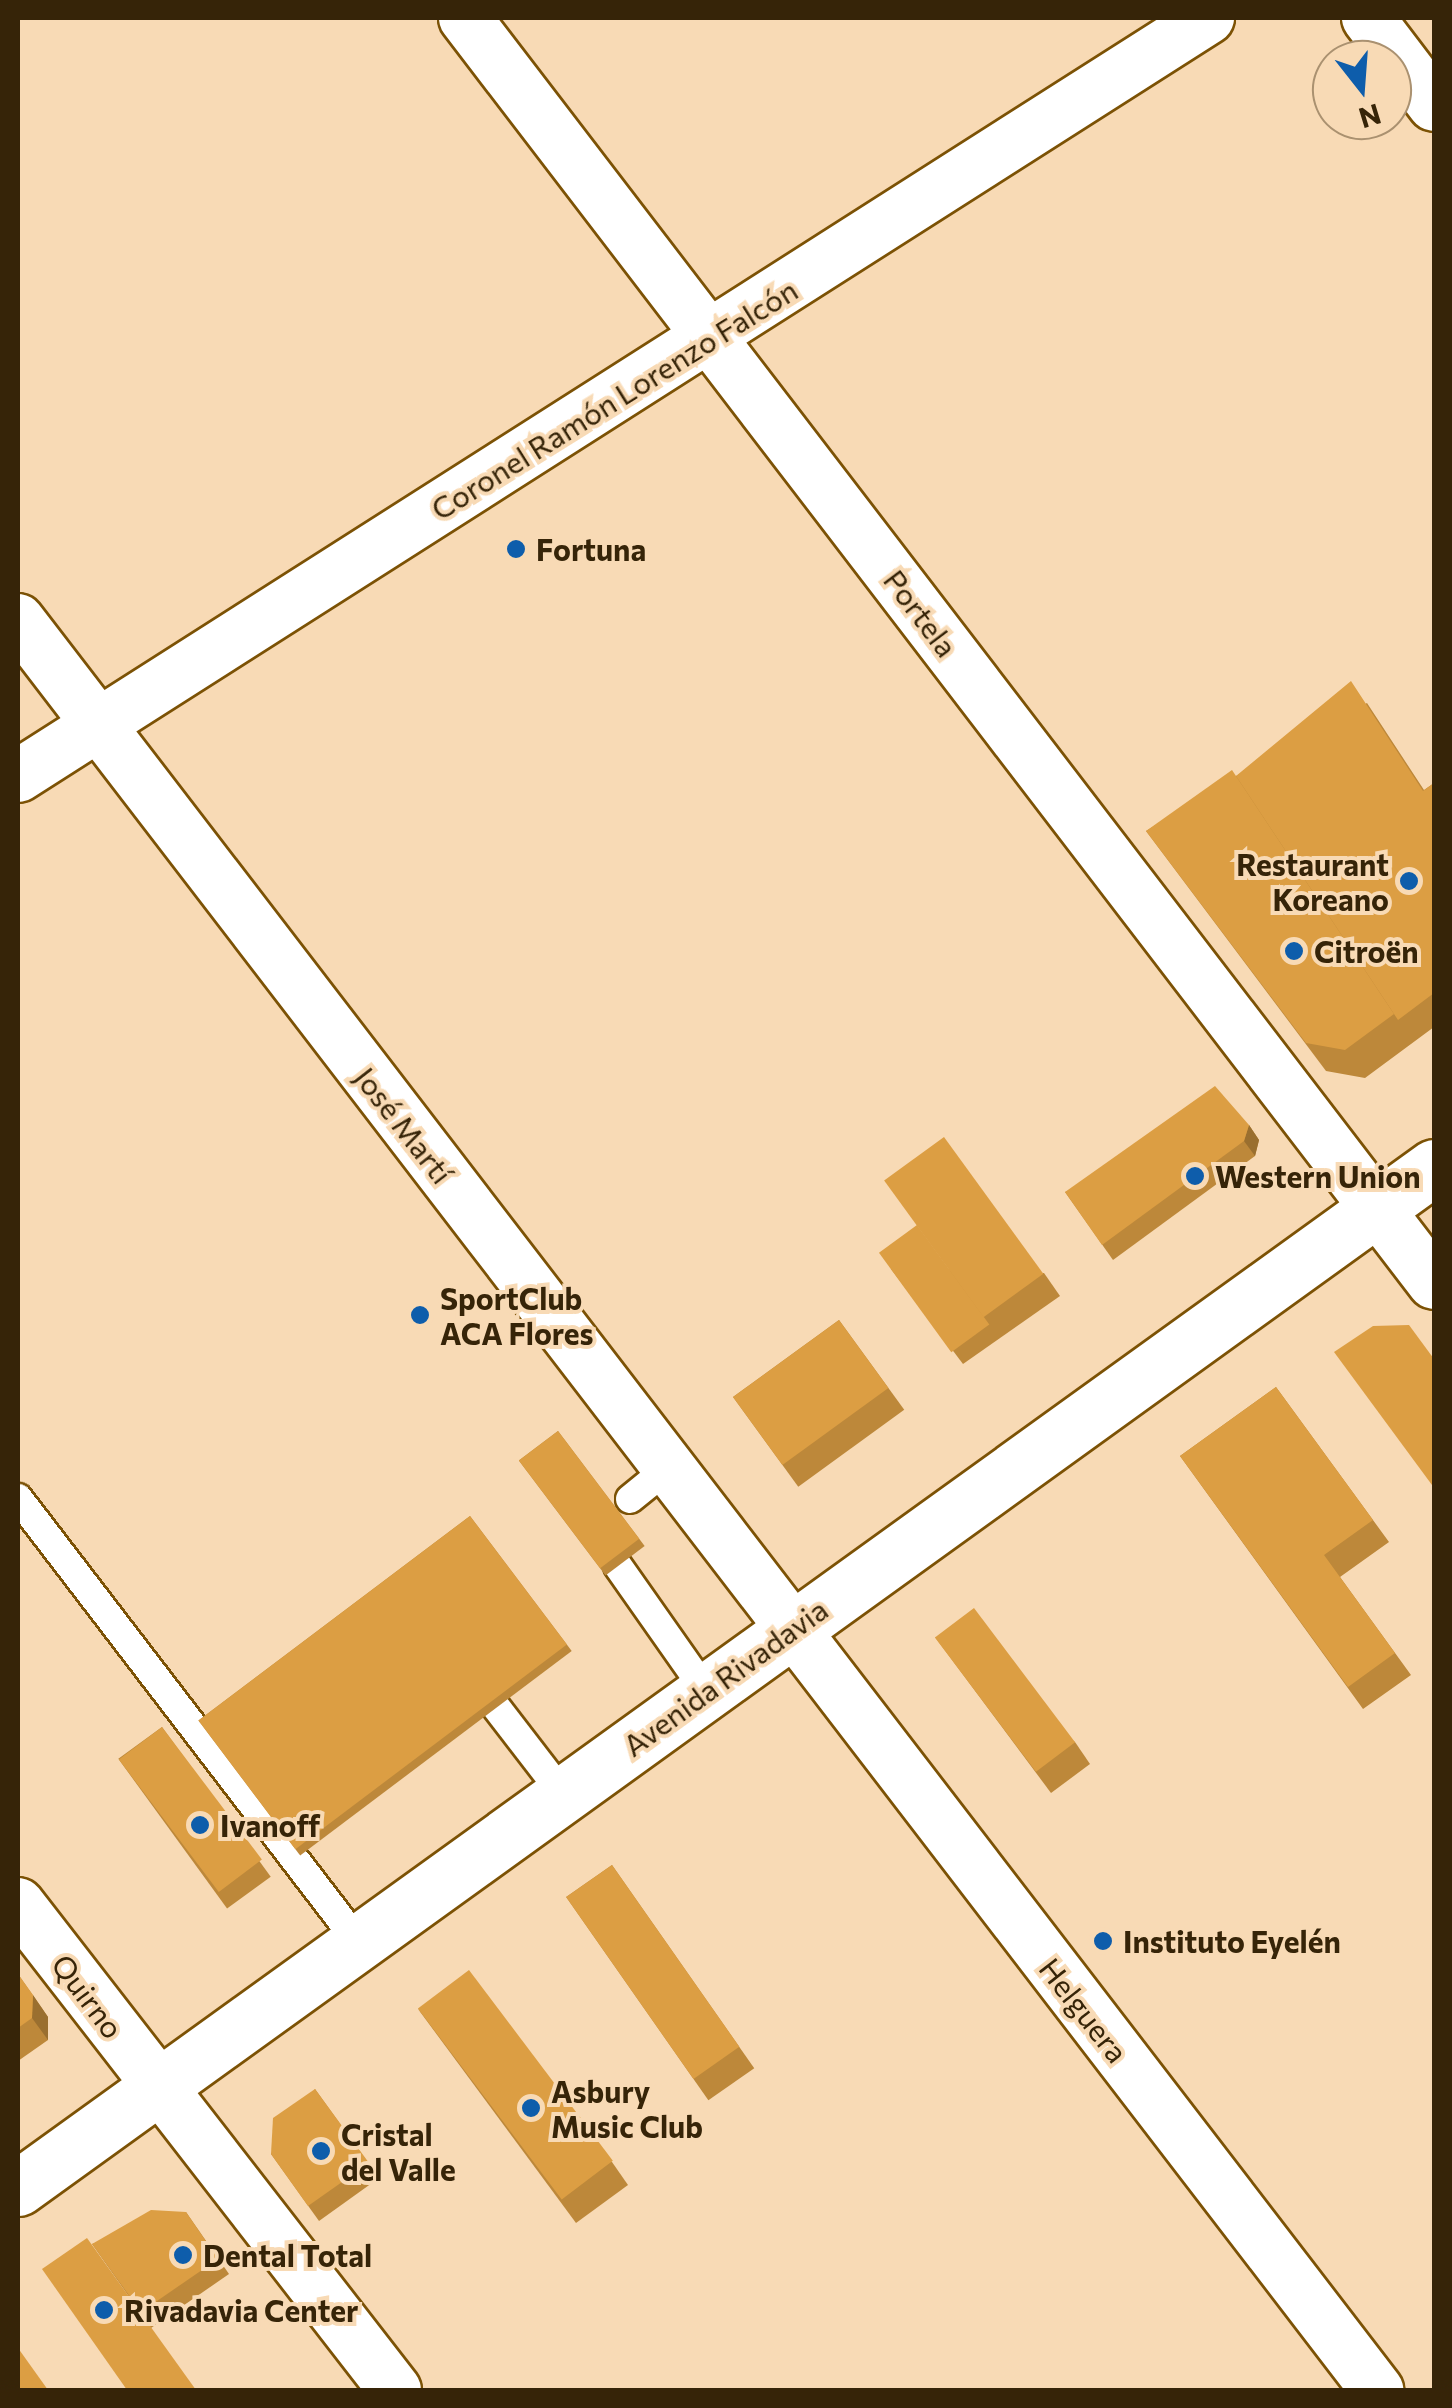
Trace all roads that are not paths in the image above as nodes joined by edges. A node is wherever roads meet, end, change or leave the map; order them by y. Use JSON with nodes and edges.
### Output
{"nodes":[{"id":1,"x":466,"y":18,"type":"edge"},
{"id":2,"x":1208,"y":18,"type":"edge"},
{"id":3,"x":1368,"y":18,"type":"edge"},
{"id":4,"x":1434,"y":106,"type":"edge"},
{"id":5,"x":712,"y":339,"type":"junction"},
{"id":6,"x":18,"y":620,"type":"edge"},
{"id":7,"x":96,"y":726,"type":"junction"},
{"id":8,"x":18,"y":776,"type":"edge"},
{"id":9,"x":1434,"y":1167,"type":"edge"},
{"id":10,"x":1377,"y":1208,"type":"junction"},
{"id":11,"x":1434,"y":1283,"type":"edge"},
{"id":12,"x":18,"y":1498,"type":"edge"},
{"id":13,"x":618,"y":1566,"type":"edge"},
{"id":14,"x":792,"y":1629,"type":"junction"},
{"id":15,"x":706,"y":1691,"type":"junction"},
{"id":16,"x":496,"y":1708,"type":"edge"},
{"id":17,"x":563,"y":1794,"type":"junction"},
{"id":18,"x":18,"y":1904,"type":"edge"},
{"id":19,"x":359,"y":1943,"type":"junction"},
{"id":20,"x":158,"y":2088,"type":"junction"},
{"id":21,"x":18,"y":2188,"type":"edge"},
{"id":22,"x":396,"y":2390,"type":"edge"},
{"id":23,"x":1376,"y":2390,"type":"edge"}],
"edges":[{"from":1,"to":5,"type":"street","name":"Portela"},
{"from":2,"to":5,"type":"street","name":"Coronel Ramón Lorenzo Falcón"},
{"from":3,"to":4,"type":"street"},
{"from":5,"to":7,"type":"street","name":"Coronel Ramón Lorenzo Falcón"},
{"from":5,"to":10,"type":"street","name":"Portela"},
{"from":6,"to":7,"type":"street","name":"José Martí"},
{"from":7,"to":8,"type":"street","name":"Coronel Ramón Lorenzo Falcón"},
{"from":7,"to":14,"type":"street","name":"José Martí"},
{"from":9,"to":10,"type":"main road","name":"Avenida Rivadavia"},
{"from":10,"to":11,"type":"street","name":"Portela"},
{"from":10,"to":14,"type":"main road","name":"Avenida Rivadavia"},
{"from":12,"to":19,"type":"lane"},
{"from":13,"to":15,"type":"lane"},
{"from":14,"to":15,"type":"main road","name":"Avenida Rivadavia"},
{"from":14,"to":23,"type":"street","name":"Helguera"},
{"from":15,"to":17,"type":"main road","name":"Avenida Rivadavia"},
{"from":16,"to":17,"type":"lane"},
{"from":17,"to":19,"type":"main road","name":"Avenida Rivadavia"},
{"from":18,"to":20,"type":"street","name":"Quirno"},
{"from":19,"to":20,"type":"main road","name":"Avenida Rivadavia"},
{"from":20,"to":21,"type":"main road","name":"Avenida Rivadavia"},
{"from":20,"to":22,"type":"street","name":"Quirno"}]}
